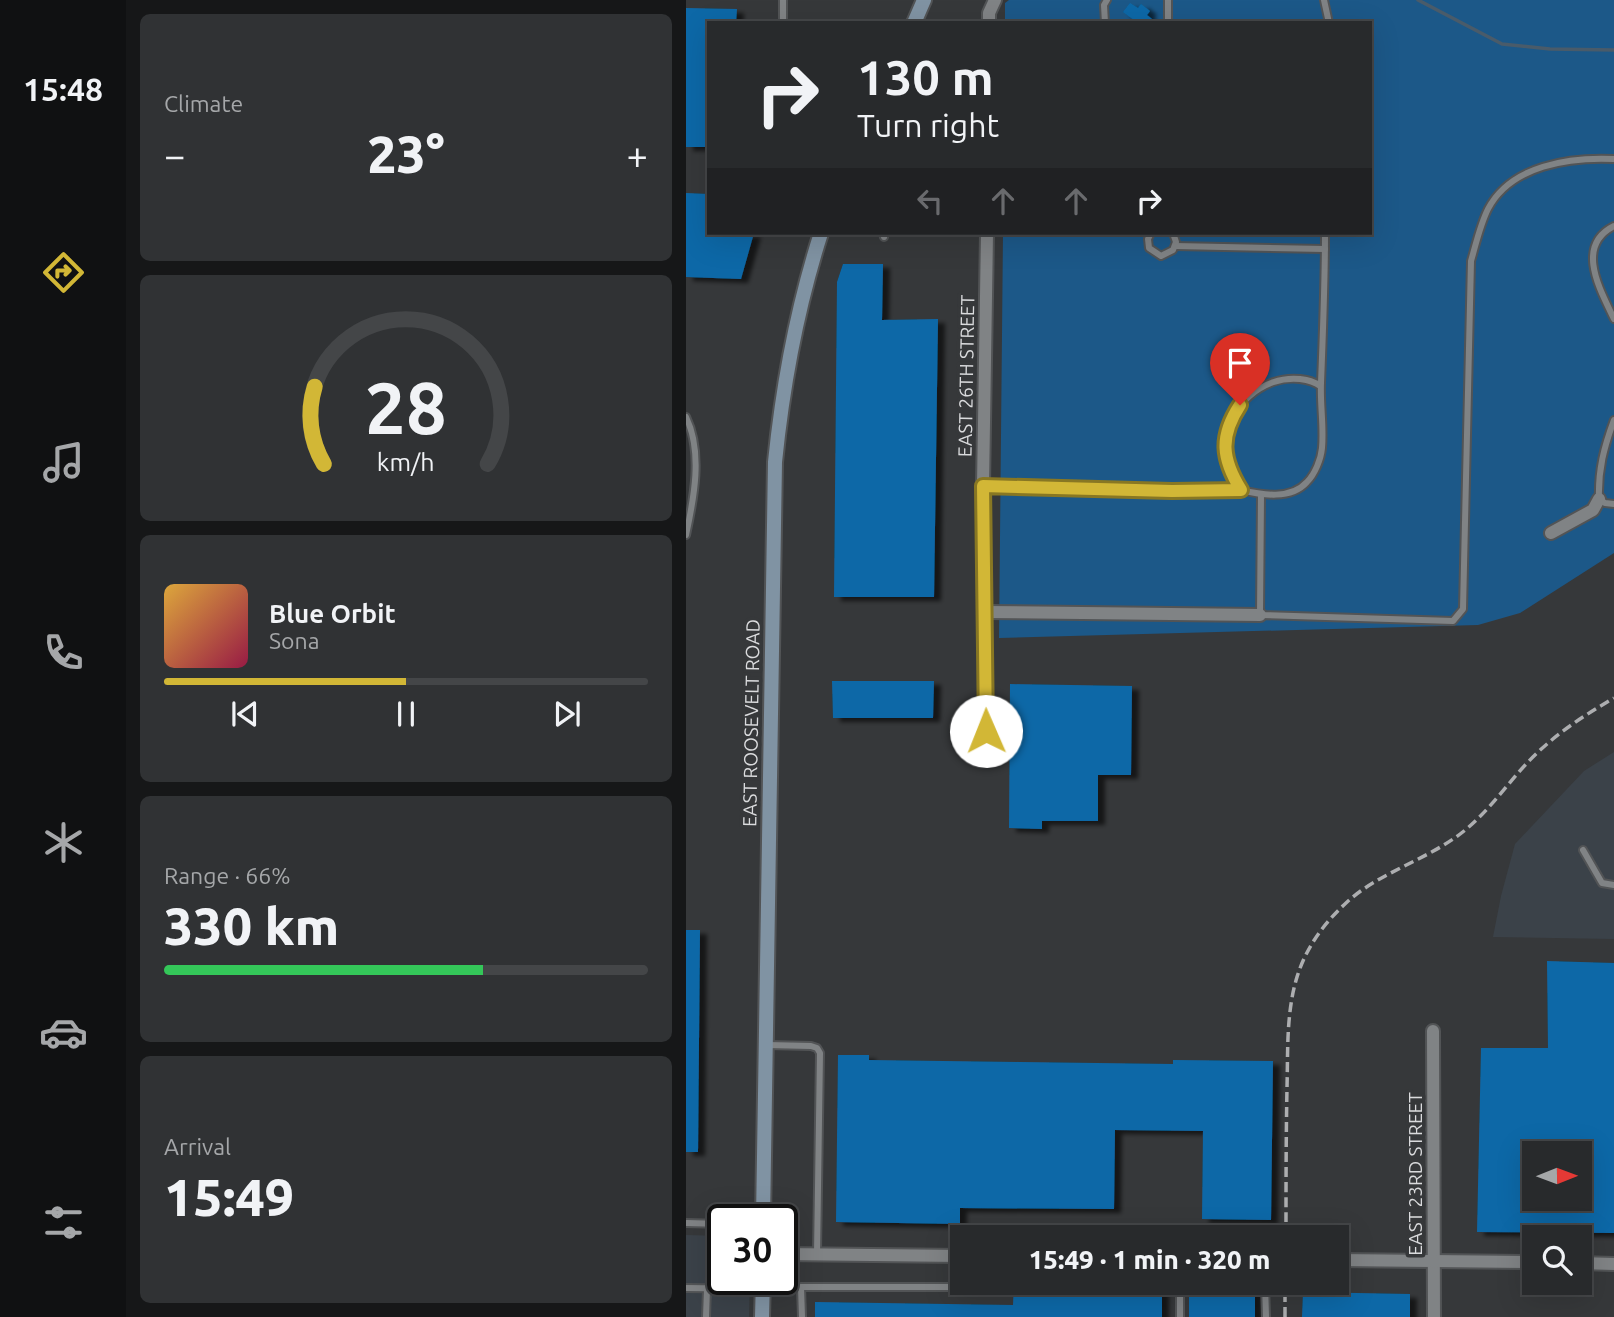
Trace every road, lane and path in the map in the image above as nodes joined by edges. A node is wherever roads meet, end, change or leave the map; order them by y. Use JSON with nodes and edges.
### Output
{"nodes":[{"id":1,"x":783,"y":0,"type":"edge"},
{"id":2,"x":924,"y":0,"type":"edge"},
{"id":3,"x":995,"y":0,"type":"edge"},
{"id":4,"x":1107,"y":0,"type":"edge"},
{"id":5,"x":1168,"y":0,"type":"edge"},
{"id":6,"x":1324,"y":0,"type":"edge"},
{"id":7,"x":783,"y":21,"type":"edge"},
{"id":8,"x":915,"y":21,"type":"edge"},
{"id":9,"x":989,"y":21,"type":"edge"},
{"id":10,"x":1105,"y":21,"type":"edge"},
{"id":11,"x":1168,"y":21,"type":"edge"},
{"id":12,"x":1329,"y":21,"type":"edge"},
{"id":13,"x":1614,"y":159,"type":"edge"},
{"id":14,"x":1614,"y":226,"type":"edge"},
{"id":15,"x":820,"y":235,"type":"edge"},
{"id":16,"x":987,"y":235,"type":"edge"},
{"id":17,"x":1150,"y":235,"type":"edge"},
{"id":18,"x":1173,"y":235,"type":"edge"},
{"id":19,"x":1325,"y":235,"type":"edge"},
{"id":20,"x":1175,"y":246,"type":"junction"},
{"id":21,"x":1325,"y":249,"type":"junction"},
{"id":22,"x":1614,"y":319,"type":"edge"},
{"id":23,"x":1321,"y":386,"type":"junction"},
{"id":24,"x":686,"y":417,"type":"edge"},
{"id":25,"x":1614,"y":420,"type":"edge"},
{"id":26,"x":983,"y":486,"type":"junction"},
{"id":27,"x":1241,"y":490,"type":"junction"},
{"id":28,"x":1261,"y":495,"type":"junction"},
{"id":29,"x":1599,"y":499,"type":"junction"},
{"id":30,"x":1614,"y":504,"type":"edge"},
{"id":31,"x":1551,"y":533,"type":"dead end"},
{"id":32,"x":686,"y":536,"type":"edge"},
{"id":33,"x":984,"y":612,"type":"junction"},
{"id":34,"x":1260,"y":615,"type":"junction"},
{"id":35,"x":986,"y":731,"type":"dead end"},
{"id":36,"x":1583,"y":850,"type":"dead end"},
{"id":37,"x":1614,"y":885,"type":"edge"},
{"id":38,"x":1433,"y":1031,"type":"dead end"},
{"id":39,"x":765,"y":1045,"type":"junction"},
{"id":40,"x":763,"y":1204,"type":"edge"},
{"id":41,"x":686,"y":1223,"type":"edge"},
{"id":42,"x":707,"y":1224,"type":"edge"},
{"id":43,"x":798,"y":1254,"type":"edge"},
{"id":44,"x":817,"y":1254,"type":"junction"},
{"id":45,"x":950,"y":1256,"type":"edge"},
{"id":46,"x":1349,"y":1259,"type":"edge"},
{"id":47,"x":1435,"y":1261,"type":"junction"},
{"id":48,"x":1522,"y":1262,"type":"edge"},
{"id":49,"x":1592,"y":1263,"type":"edge"},
{"id":50,"x":1614,"y":1264,"type":"edge"},
{"id":51,"x":950,"y":1287,"type":"edge"},
{"id":52,"x":686,"y":1288,"type":"edge"},
{"id":53,"x":707,"y":1289,"type":"joint"},
{"id":54,"x":763,"y":1295,"type":"edge"},
{"id":55,"x":1180,"y":1295,"type":"edge"},
{"id":56,"x":1265,"y":1295,"type":"edge"},
{"id":57,"x":706,"y":1317,"type":"edge"},
{"id":58,"x":762,"y":1317,"type":"edge"},
{"id":59,"x":802,"y":1317,"type":"edge"},
{"id":60,"x":1180,"y":1317,"type":"edge"},
{"id":61,"x":1266,"y":1317,"type":"edge"},
{"id":62,"x":1434,"y":1317,"type":"edge"}],
"edges":[{"from":1,"to":7,"type":"lane"},
{"from":2,"to":8,"type":"main road"},
{"from":3,"to":9,"type":"street"},
{"from":4,"to":10,"type":"lane"},
{"from":5,"to":11,"type":"lane"},
{"from":6,"to":12,"type":"lane"},
{"from":13,"to":34,"type":"lane"},
{"from":14,"to":22,"type":"lane"},
{"from":15,"to":39,"type":"main road","name":"EAST ROOSEVELT ROAD"},
{"from":16,"to":26,"type":"street","name":"EAST 26TH STREET"},
{"from":17,"to":20,"type":"lane"},
{"from":18,"to":20,"type":"lane"},
{"from":19,"to":21,"type":"lane"},
{"from":20,"to":21,"type":"lane"},
{"from":21,"to":23,"type":"lane"},
{"from":23,"to":27,"type":"lane"},
{"from":23,"to":28,"type":"lane"},
{"from":24,"to":32,"type":"lane"},
{"from":25,"to":29,"type":"lane"},
{"from":26,"to":27,"type":"lane"},
{"from":26,"to":33,"type":"street","name":"EAST 26TH STREET"},
{"from":27,"to":28,"type":"lane"},
{"from":28,"to":34,"type":"lane"},
{"from":29,"to":30,"type":"lane"},
{"from":29,"to":31,"type":"street"},
{"from":33,"to":34,"type":"street"},
{"from":33,"to":35,"type":"street","name":"EAST 26TH STREET"},
{"from":36,"to":37,"type":"lane"},
{"from":38,"to":47,"type":"street","name":"EAST 23RD STREET"},
{"from":39,"to":40,"type":"main road","name":"EAST ROOSEVELT ROAD"},
{"from":39,"to":44,"type":"lane"},
{"from":41,"to":42,"type":"lane"},
{"from":43,"to":44,"type":"street"},
{"from":44,"to":45,"type":"street"},
{"from":46,"to":47,"type":"street"},
{"from":47,"to":48,"type":"street"},
{"from":47,"to":62,"type":"street","name":"EAST 23RD STREET"},
{"from":49,"to":50,"type":"street"},
{"from":51,"to":59,"type":"lane"},
{"from":52,"to":53,"type":"lane"},
{"from":53,"to":57,"type":"lane"},
{"from":54,"to":58,"type":"main road"},
{"from":55,"to":60,"type":"lane"},
{"from":56,"to":61,"type":"lane"}]}
